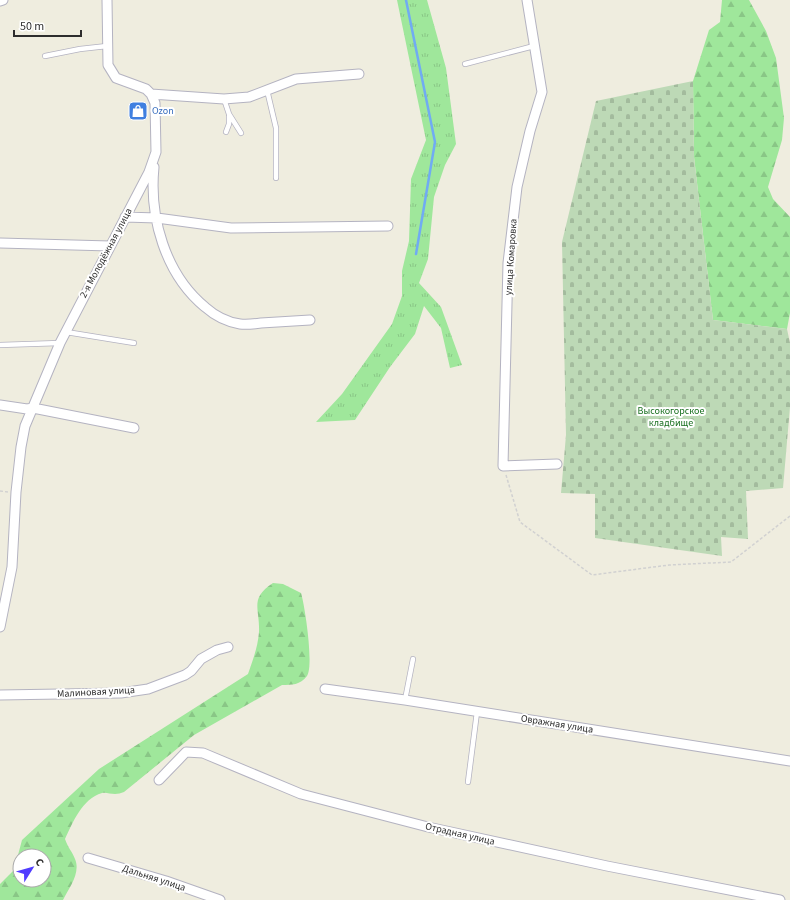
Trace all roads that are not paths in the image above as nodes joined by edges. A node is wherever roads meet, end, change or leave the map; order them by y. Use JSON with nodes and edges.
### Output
{"nodes":[{"id":1,"x":107,"y":0,"type":"edge"},
{"id":2,"x":527,"y":0,"type":"edge"},
{"id":3,"x":107,"y":46,"type":"junction"},
{"id":4,"x":534,"y":46,"type":"junction"},
{"id":5,"x":45,"y":56,"type":"dead end"},
{"id":6,"x":465,"y":64,"type":"dead end"},
{"id":7,"x":359,"y":74,"type":"dead end"},
{"id":8,"x":267,"y":90,"type":"junction"},
{"id":9,"x":151,"y":94,"type":"junction"},
{"id":10,"x":224,"y":98,"type":"junction"},
{"id":11,"x":229,"y":114,"type":"junction"},
{"id":12,"x":226,"y":132,"type":"dead end"},
{"id":13,"x":241,"y":133,"type":"dead end"},
{"id":14,"x":156,"y":152,"type":"junction"},
{"id":15,"x":276,"y":178,"type":"dead end"},
{"id":16,"x":125,"y":217,"type":"junction"},
{"id":17,"x":157,"y":218,"type":"junction"},
{"id":18,"x":388,"y":226,"type":"dead end"},
{"id":19,"x":0,"y":243,"type":"edge"},
{"id":20,"x":110,"y":246,"type":"junction"},
{"id":21,"x":310,"y":320,"type":"dead end"},
{"id":22,"x":66,"y":332,"type":"junction"},
{"id":23,"x":60,"y":343,"type":"junction"},
{"id":24,"x":134,"y":343,"type":"dead end"},
{"id":25,"x":0,"y":345,"type":"edge"},
{"id":26,"x":0,"y":405,"type":"edge"},
{"id":27,"x":33,"y":408,"type":"junction"},
{"id":28,"x":134,"y":428,"type":"dead end"},
{"id":29,"x":557,"y":464,"type":"dead end"},
{"id":30,"x":0,"y":627,"type":"edge"},
{"id":31,"x":228,"y":647,"type":"dead end"},
{"id":32,"x":413,"y":659,"type":"dead end"},
{"id":33,"x":325,"y":689,"type":"dead end"},
{"id":34,"x":0,"y":695,"type":"edge"},
{"id":35,"x":405,"y":700,"type":"junction"},
{"id":36,"x":477,"y":712,"type":"junction"},
{"id":37,"x":790,"y":761,"type":"edge"},
{"id":38,"x":159,"y":780,"type":"dead end"},
{"id":39,"x":468,"y":782,"type":"dead end"},
{"id":40,"x":88,"y":858,"type":"dead end"},
{"id":41,"x":220,"y":900,"type":"edge"},
{"id":42,"x":780,"y":900,"type":"edge"}],
"edges":[{"from":1,"to":3,"type":"street"},
{"from":2,"to":4,"type":"street","name":"улица Комаровка"},
{"from":3,"to":5,"type":"lane"},
{"from":3,"to":9,"type":"street"},
{"from":4,"to":6,"type":"lane"},
{"from":4,"to":29,"type":"street","name":"улица Комаровка"},
{"from":7,"to":8,"type":"street"},
{"from":8,"to":10,"type":"street"},
{"from":8,"to":15,"type":"lane"},
{"from":9,"to":10,"type":"street"},
{"from":9,"to":14,"type":"street","name":"2-я Молодёжная улица"},
{"from":10,"to":11,"type":"lane"},
{"from":11,"to":12,"type":"lane"},
{"from":11,"to":13,"type":"lane"},
{"from":14,"to":16,"type":"street","name":"2-я Молодёжная улица"},
{"from":14,"to":17,"type":"street"},
{"from":16,"to":17,"type":"street"},
{"from":16,"to":20,"type":"street","name":"2-я Молодёжная улица"},
{"from":17,"to":18,"type":"street"},
{"from":17,"to":21,"type":"street"},
{"from":19,"to":20,"type":"street"},
{"from":20,"to":22,"type":"street","name":"2-я Молодёжная улица"},
{"from":22,"to":23,"type":"street","name":"2-я Молодёжная улица"},
{"from":22,"to":24,"type":"lane"},
{"from":23,"to":25,"type":"lane"},
{"from":23,"to":27,"type":"street","name":"2-я Молодёжная улица"},
{"from":26,"to":27,"type":"street"},
{"from":27,"to":28,"type":"street"},
{"from":27,"to":30,"type":"street","name":"2-я Молодёжная улица"},
{"from":31,"to":34,"type":"street","name":"Малиновая улица"},
{"from":32,"to":35,"type":"lane"},
{"from":33,"to":35,"type":"street","name":"Овражная улица"},
{"from":35,"to":36,"type":"street","name":"Овражная улица"},
{"from":36,"to":37,"type":"street","name":"Овражная улица"},
{"from":36,"to":39,"type":"lane"},
{"from":38,"to":42,"type":"street","name":"Отрадная улица"},
{"from":40,"to":41,"type":"street","name":"Дальняя улица"}]}
